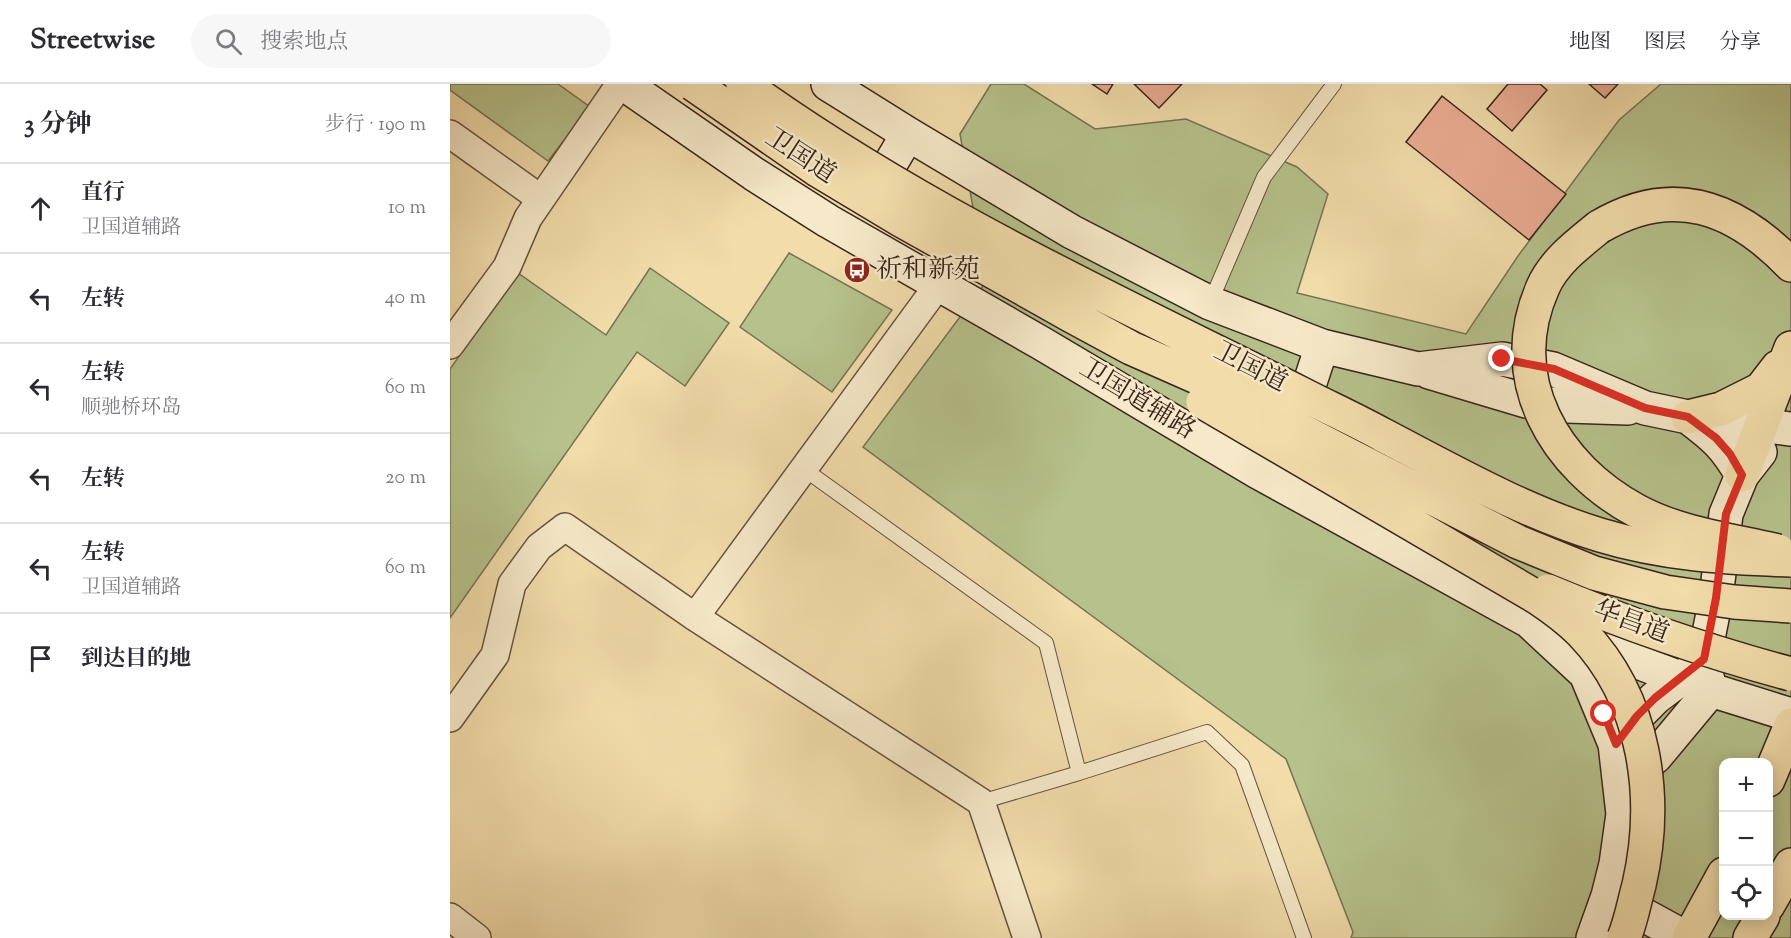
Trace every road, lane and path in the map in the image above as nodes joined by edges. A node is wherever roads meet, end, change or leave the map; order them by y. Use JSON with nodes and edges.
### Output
{"nodes":[{"id":1,"x":620,"y":84,"type":"edge"},
{"id":2,"x":624,"y":84,"type":"edge"},
{"id":3,"x":693,"y":84,"type":"edge"},
{"id":4,"x":743,"y":84,"type":"edge"},
{"id":5,"x":828,"y":84,"type":"edge"},
{"id":6,"x":1334,"y":84,"type":"edge"},
{"id":7,"x":450,"y":134,"type":"edge"},
{"id":8,"x":908,"y":134,"type":"junction"},
{"id":9,"x":541,"y":199,"type":"junction"},
{"id":10,"x":849,"y":233,"type":"junction"},
{"id":11,"x":1791,"y":265,"type":"edge"},
{"id":12,"x":939,"y":284,"type":"junction"},
{"id":13,"x":1210,"y":303,"type":"junction"},
{"id":14,"x":450,"y":345,"type":"edge"},
{"id":15,"x":1322,"y":346,"type":"junction"},
{"id":16,"x":1131,"y":348,"type":"junction"},
{"id":17,"x":1790,"y":350,"type":"edge"},
{"id":18,"x":1688,"y":417,"type":"junction"},
{"id":19,"x":1781,"y":428,"type":"edge"},
{"id":20,"x":804,"y":469,"type":"junction"},
{"id":21,"x":1742,"y":475,"type":"junction"},
{"id":22,"x":1278,"y":483,"type":"junction"},
{"id":23,"x":1791,"y":554,"type":"edge"},
{"id":24,"x":1791,"y":560,"type":"edge"},
{"id":25,"x":1474,"y":561,"type":"junction"},
{"id":26,"x":1791,"y":606,"type":"edge"},
{"id":27,"x":695,"y":617,"type":"junction"},
{"id":28,"x":1528,"y":621,"type":"junction"},
{"id":29,"x":1791,"y":674,"type":"edge"},
{"id":30,"x":1699,"y":676,"type":"junction"},
{"id":31,"x":1791,"y":715,"type":"edge"},
{"id":32,"x":450,"y":718,"type":"edge"},
{"id":33,"x":1791,"y":725,"type":"edge"},
{"id":34,"x":1616,"y":744,"type":"junction"},
{"id":35,"x":1773,"y":768,"type":"edge"},
{"id":36,"x":1079,"y":773,"type":"junction"},
{"id":37,"x":1621,"y":786,"type":"junction"},
{"id":38,"x":981,"y":802,"type":"junction"},
{"id":39,"x":1791,"y":865,"type":"edge"},
{"id":40,"x":1719,"y":883,"type":"edge"},
{"id":41,"x":1608,"y":896,"type":"junction"},
{"id":42,"x":1773,"y":896,"type":"edge"},
{"id":43,"x":450,"y":918,"type":"edge"},
{"id":44,"x":1759,"y":920,"type":"edge"},
{"id":45,"x":477,"y":938,"type":"edge"},
{"id":46,"x":1027,"y":938,"type":"edge"},
{"id":47,"x":1304,"y":938,"type":"edge"},
{"id":48,"x":1593,"y":938,"type":"edge"},
{"id":49,"x":1624,"y":938,"type":"edge"},
{"id":50,"x":1688,"y":938,"type":"edge"},
{"id":51,"x":1750,"y":938,"type":"edge"}],
"edges":[{"from":1,"to":9,"type":"street"},
{"from":2,"to":10,"type":"main road","name":"卫国道辅路"},
{"from":3,"to":16,"type":"main road","name":"卫国道","bridge":true},
{"from":4,"to":24,"type":"main road","name":"卫国道","bridge":true},
{"from":5,"to":8,"type":"main road"},
{"from":6,"to":13,"type":"lane"},
{"from":7,"to":9,"type":"street"},
{"from":8,"to":10,"type":"main road"},
{"from":8,"to":13,"type":"main road"},
{"from":9,"to":14,"type":"street"},
{"from":10,"to":12,"type":"main road","name":"卫国道辅路"},
{"from":11,"to":23,"type":"main road","bridge":true},
{"from":12,"to":20,"type":"street"},
{"from":12,"to":22,"type":"main road","name":"卫国道辅路"},
{"from":13,"to":15,"type":"main road"},
{"from":15,"to":18,"type":"main road"},
{"from":15,"to":22,"type":"main road"},
{"from":16,"to":25,"type":"main road","name":"卫国道","bridge":true},
{"from":16,"to":26,"type":"main road","name":"卫国道","bridge":true},
{"from":17,"to":18,"type":"main road"},
{"from":17,"to":19,"type":"main road"},
{"from":18,"to":19,"type":"main road"},
{"from":18,"to":21,"type":"main road"},
{"from":19,"to":21,"type":"main road"},
{"from":20,"to":27,"type":"street"},
{"from":20,"to":36,"type":"lane"},
{"from":21,"to":30,"type":"main road"},
{"from":22,"to":28,"type":"main road","name":"卫国道辅路"},
{"from":25,"to":29,"type":"main road","name":"华昌道","bridge":true},
{"from":25,"to":49,"type":"main road","bridge":true},
{"from":27,"to":32,"type":"street"},
{"from":27,"to":38,"type":"street"},
{"from":28,"to":30,"type":"main road"},
{"from":28,"to":34,"type":"main road","name":"卫国道辅路"},
{"from":30,"to":31,"type":"main road"},
{"from":30,"to":34,"type":"main road"},
{"from":30,"to":37,"type":"main road"},
{"from":33,"to":35,"type":"main road"},
{"from":34,"to":37,"type":"main road","name":"卫国道辅路"},
{"from":36,"to":38,"type":"lane"},
{"from":36,"to":47,"type":"lane"},
{"from":37,"to":41,"type":"main road","name":"卫国道辅路"},
{"from":38,"to":46,"type":"street"},
{"from":39,"to":42,"type":"main road"},
{"from":40,"to":50,"type":"main road"},
{"from":41,"to":48,"type":"main road","name":"卫国道辅路"},
{"from":41,"to":50,"type":"main road"},
{"from":43,"to":45,"type":"street"},
{"from":44,"to":51,"type":"main road"}]}
